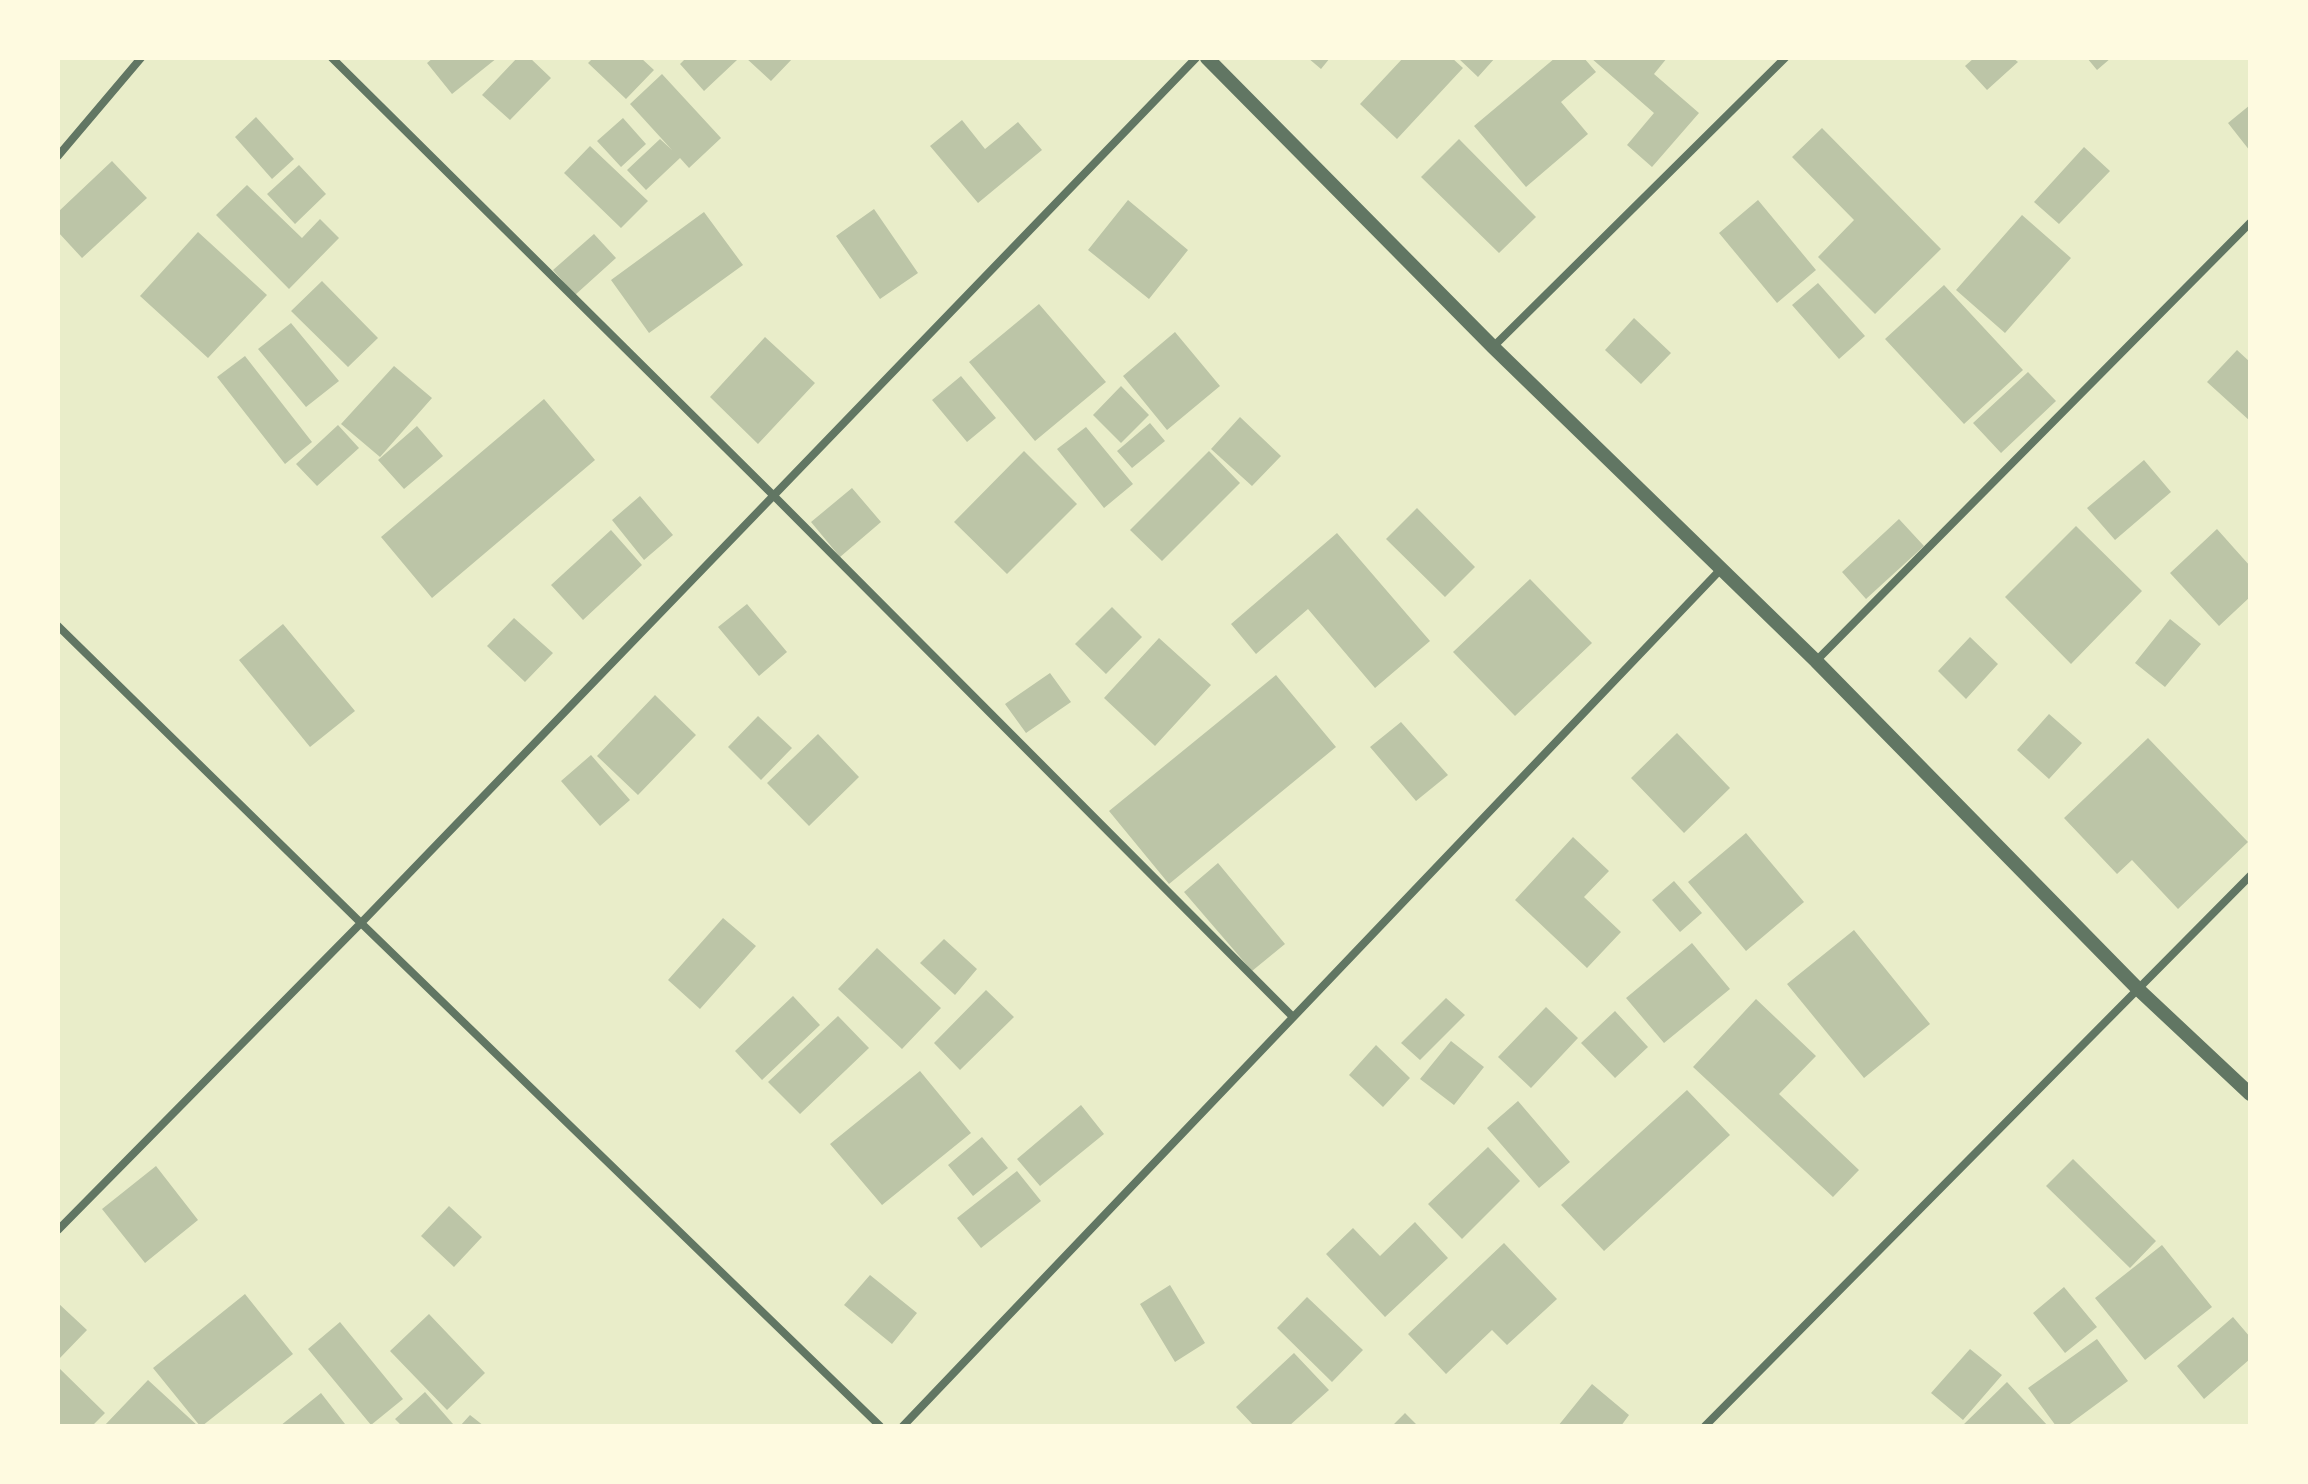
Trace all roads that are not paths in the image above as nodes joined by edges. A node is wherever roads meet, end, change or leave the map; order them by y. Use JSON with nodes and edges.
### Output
{"nodes":[{"id":1,"x":141,"y":58,"type":"edge"},
{"id":2,"x":332,"y":58,"type":"edge"},
{"id":3,"x":1196,"y":58,"type":"edge"},
{"id":4,"x":1207,"y":58,"type":"edge"},
{"id":5,"x":1785,"y":58,"type":"edge"},
{"id":6,"x":58,"y":156,"type":"edge"},
{"id":7,"x":2250,"y":223,"type":"edge"},
{"id":8,"x":1493,"y":347,"type":"junction"},
{"id":9,"x":773,"y":495,"type":"junction"},
{"id":10,"x":1722,"y":568,"type":"junction"},
{"id":11,"x":58,"y":626,"type":"edge"},
{"id":12,"x":1816,"y":661,"type":"junction"},
{"id":13,"x":2250,"y":876,"type":"edge"},
{"id":14,"x":361,"y":923,"type":"junction"},
{"id":15,"x":2138,"y":989,"type":"junction"},
{"id":16,"x":1293,"y":1017,"type":"junction"},
{"id":17,"x":2250,"y":1094,"type":"edge"},
{"id":18,"x":58,"y":1230,"type":"edge"},
{"id":19,"x":880,"y":1426,"type":"edge"},
{"id":20,"x":903,"y":1426,"type":"edge"},
{"id":21,"x":1705,"y":1426,"type":"edge"}],
"edges":[{"from":1,"to":6,"type":"street"},
{"from":2,"to":9,"type":"street"},
{"from":3,"to":9,"type":"street"},
{"from":4,"to":8,"type":"street"},
{"from":5,"to":8,"type":"street"},
{"from":7,"to":12,"type":"street"},
{"from":8,"to":10,"type":"street"},
{"from":9,"to":14,"type":"street"},
{"from":9,"to":16,"type":"street"},
{"from":10,"to":12,"type":"street"},
{"from":10,"to":16,"type":"street"},
{"from":11,"to":14,"type":"street"},
{"from":12,"to":15,"type":"street"},
{"from":13,"to":15,"type":"street"},
{"from":14,"to":18,"type":"street"},
{"from":14,"to":19,"type":"street"},
{"from":15,"to":17,"type":"street"},
{"from":15,"to":21,"type":"street"},
{"from":16,"to":20,"type":"street"}]}
